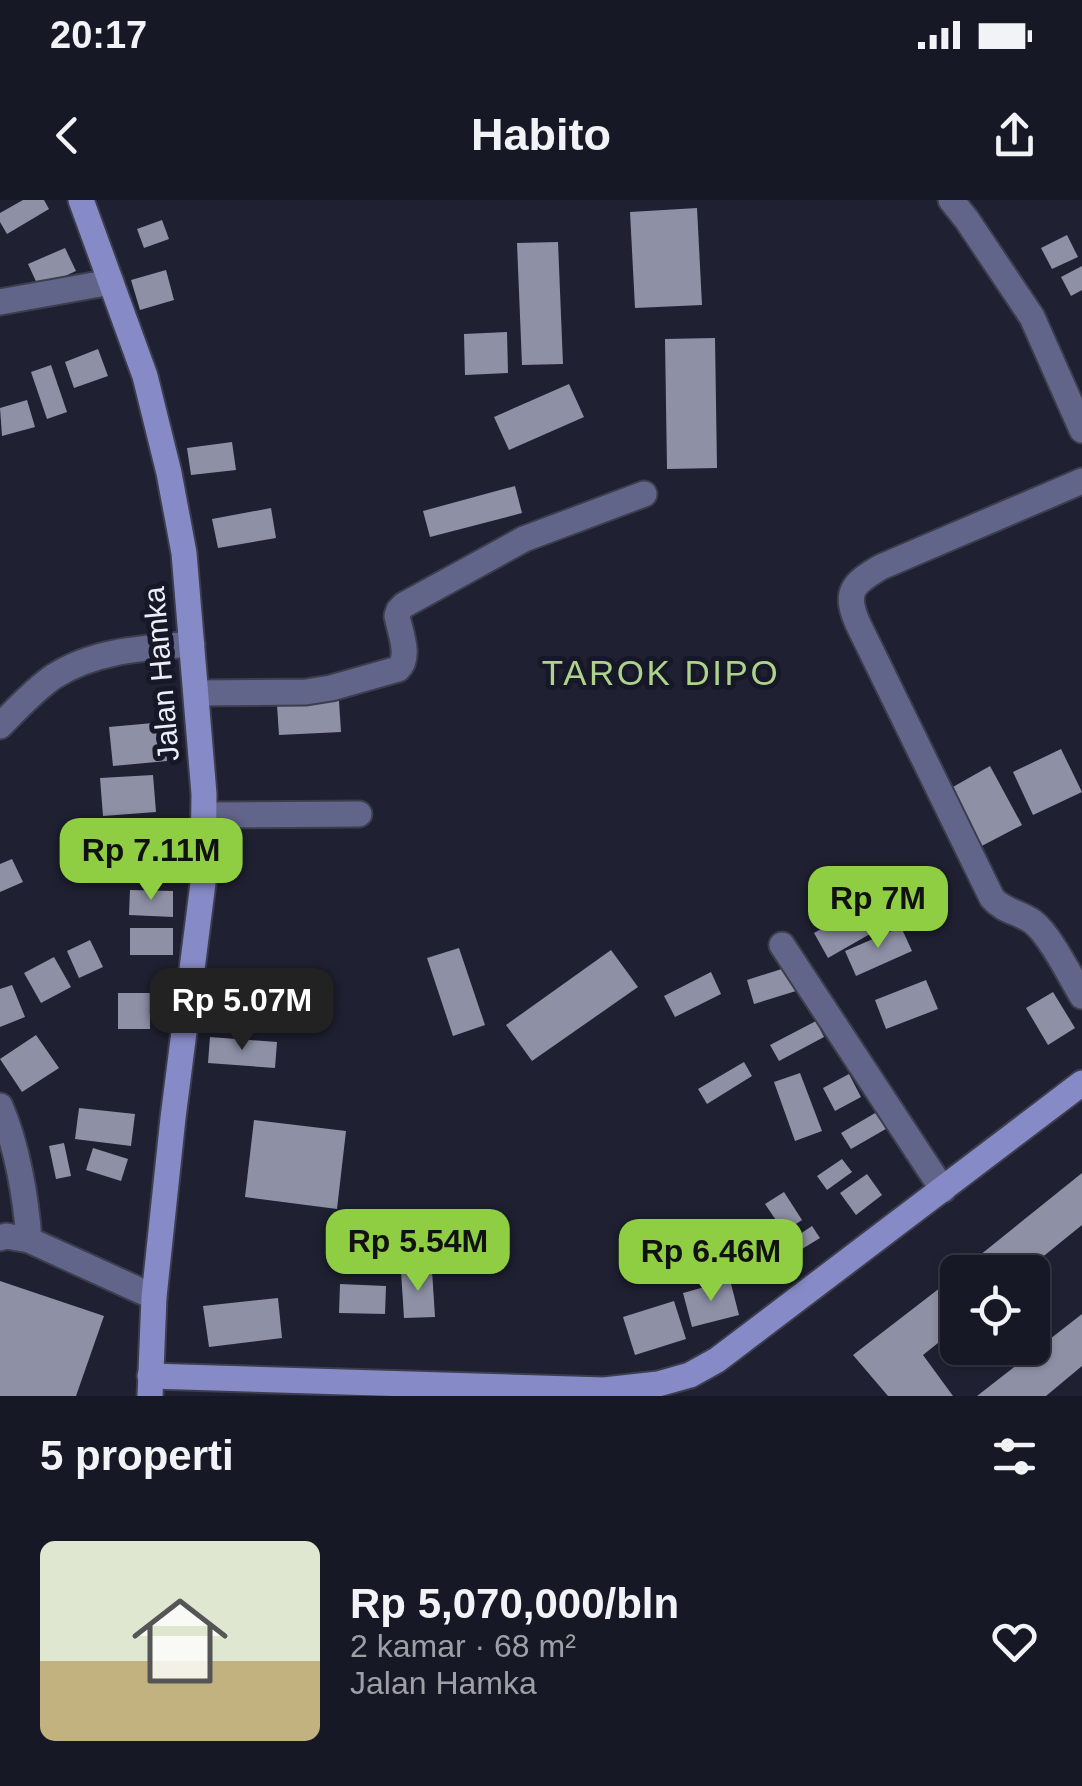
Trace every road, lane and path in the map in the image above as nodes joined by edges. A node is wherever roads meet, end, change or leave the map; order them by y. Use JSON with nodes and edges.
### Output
{"nodes":[{"id":1,"x":80,"y":200,"type":"edge"},
{"id":2,"x":951,"y":200,"type":"edge"},
{"id":3,"x":110,"y":282,"type":"junction"},
{"id":4,"x":0,"y":302,"type":"edge"},
{"id":5,"x":1082,"y":430,"type":"edge"},
{"id":6,"x":1082,"y":481,"type":"edge"},
{"id":7,"x":644,"y":494,"type":"dead end"},
{"id":8,"x":192,"y":644,"type":"junction"},
{"id":9,"x":197,"y":693,"type":"junction"},
{"id":10,"x":0,"y":726,"type":"edge"},
{"id":11,"x":359,"y":814,"type":"dead end"},
{"id":12,"x":204,"y":815,"type":"junction"},
{"id":13,"x":782,"y":946,"type":"dead end"},
{"id":14,"x":1082,"y":996,"type":"edge"},
{"id":15,"x":1082,"y":1082,"type":"edge"},
{"id":16,"x":0,"y":1106,"type":"edge"},
{"id":17,"x":943,"y":1190,"type":"junction"},
{"id":18,"x":0,"y":1238,"type":"edge"},
{"id":19,"x":29,"y":1240,"type":"junction"},
{"id":20,"x":154,"y":1297,"type":"junction"},
{"id":21,"x":150,"y":1386,"type":"edge"}],
"edges":[{"from":1,"to":3,"type":"street","name":"Jalan Hamka"},
{"from":2,"to":5,"type":"street"},
{"from":3,"to":4,"type":"street"},
{"from":3,"to":8,"type":"street","name":"Jalan Hamka"},
{"from":6,"to":14,"type":"street"},
{"from":7,"to":9,"type":"street"},
{"from":8,"to":9,"type":"street","name":"Jalan Hamka"},
{"from":8,"to":10,"type":"street"},
{"from":9,"to":12,"type":"street","name":"Jalan Hamka"},
{"from":11,"to":12,"type":"street"},
{"from":12,"to":20,"type":"street","name":"Jalan Hamka"},
{"from":13,"to":17,"type":"street"},
{"from":15,"to":17,"type":"street"},
{"from":16,"to":19,"type":"street"},
{"from":17,"to":21,"type":"street"},
{"from":18,"to":19,"type":"street"},
{"from":19,"to":20,"type":"street"},
{"from":20,"to":21,"type":"street","name":"Jalan Hamka"}]}
